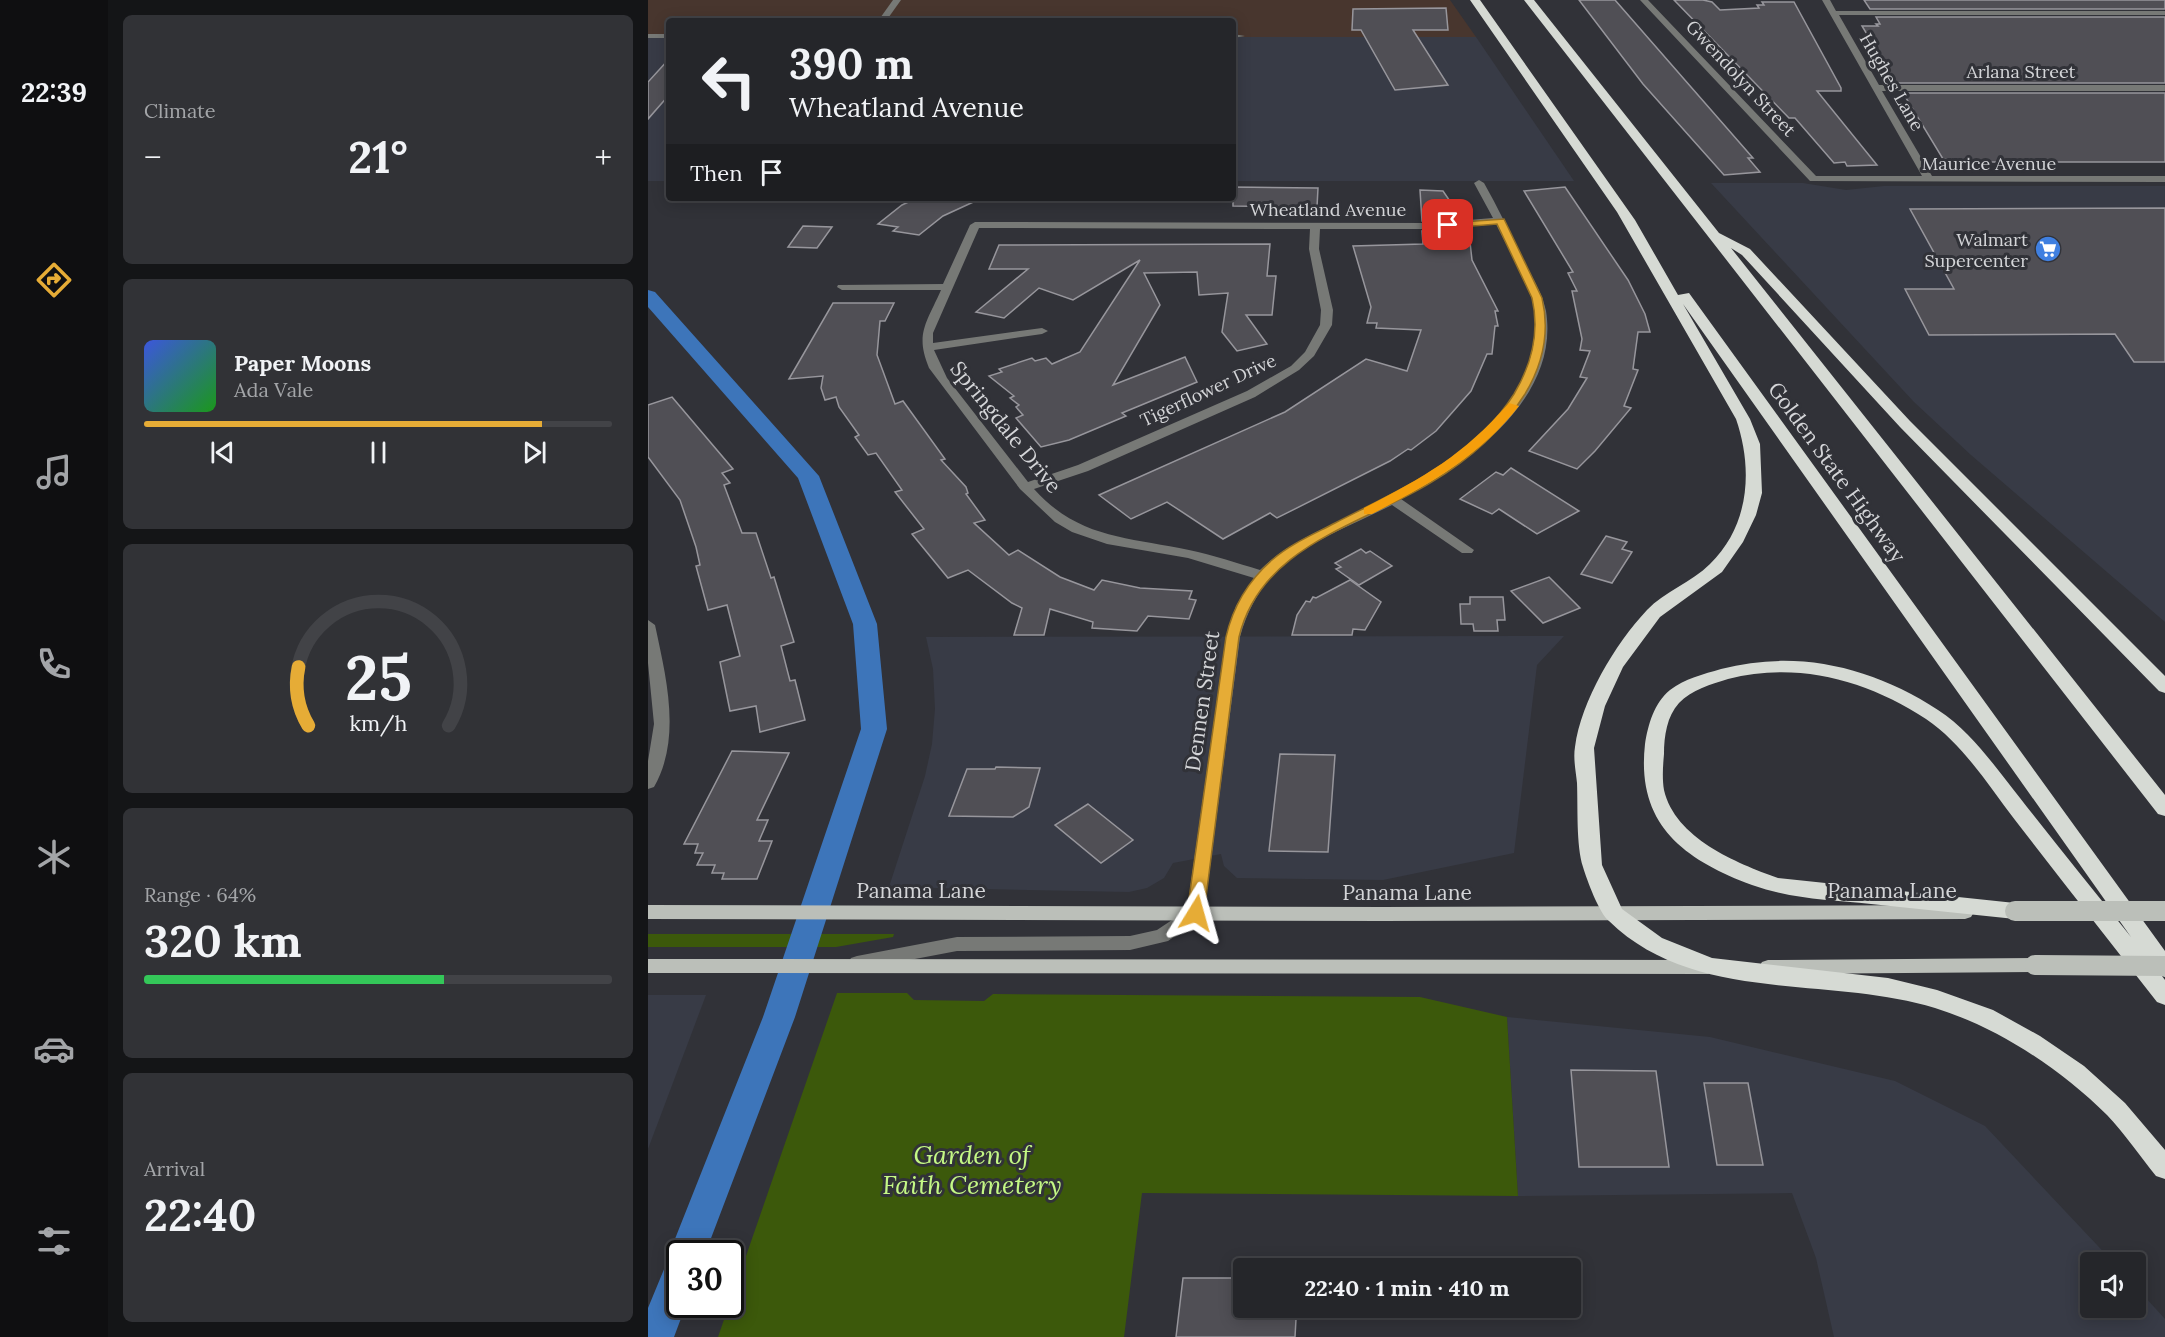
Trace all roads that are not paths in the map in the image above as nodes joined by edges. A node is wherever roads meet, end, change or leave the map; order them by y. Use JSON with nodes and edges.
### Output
{"nodes":[{"id":1,"x":897,"y":0,"type":"edge"},
{"id":2,"x":1475,"y":0,"type":"edge"},
{"id":3,"x":1529,"y":0,"type":"edge"},
{"id":4,"x":1644,"y":0,"type":"edge"},
{"id":5,"x":1826,"y":0,"type":"edge"},
{"id":6,"x":1833,"y":13,"type":"junction"},
{"id":7,"x":2165,"y":13,"type":"edge"},
{"id":8,"x":884,"y":18,"type":"edge"},
{"id":9,"x":648,"y":36,"type":"edge"},
{"id":10,"x":666,"y":36,"type":"edge"},
{"id":11,"x":1876,"y":88,"type":"junction"},
{"id":12,"x":2165,"y":88,"type":"edge"},
{"id":13,"x":1813,"y":179,"type":"joint"},
{"id":14,"x":2165,"y":179,"type":"edge"},
{"id":15,"x":1929,"y":180,"type":"junction"},
{"id":16,"x":1479,"y":183,"type":"dead end"},
{"id":17,"x":1623,"y":212,"type":"junction"},
{"id":18,"x":1500,"y":221,"type":"junction"},
{"id":19,"x":975,"y":225,"type":"joint"},
{"id":20,"x":1315,"y":226,"type":"junction"},
{"id":21,"x":1710,"y":230,"type":"junction"},
{"id":22,"x":842,"y":287,"type":"dead end"},
{"id":23,"x":947,"y":287,"type":"junction"},
{"id":24,"x":1042,"y":331,"type":"dead end"},
{"id":25,"x":926,"y":348,"type":"junction"},
{"id":26,"x":1026,"y":487,"type":"junction"},
{"id":27,"x":1392,"y":499,"type":"junction"},
{"id":28,"x":1467,"y":550,"type":"dead end"},
{"id":29,"x":1263,"y":576,"type":"junction"},
{"id":30,"x":648,"y":626,"type":"edge"},
{"id":31,"x":2068,"y":685,"type":"junction"},
{"id":32,"x":2165,"y":687,"type":"edge"},
{"id":33,"x":648,"y":783,"type":"edge"},
{"id":34,"x":2165,"y":795,"type":"edge"},
{"id":35,"x":2165,"y":809,"type":"edge"},
{"id":36,"x":2015,"y":911,"type":"junction"},
{"id":37,"x":2165,"y":911,"type":"edge"},
{"id":38,"x":648,"y":912,"type":"edge"},
{"id":39,"x":1196,"y":913,"type":"junction"},
{"id":40,"x":1614,"y":914,"type":"junction"},
{"id":41,"x":648,"y":966,"type":"edge"},
{"id":42,"x":838,"y":966,"type":"junction"},
{"id":43,"x":1710,"y":967,"type":"junction"},
{"id":44,"x":2165,"y":967,"type":"edge"},
{"id":45,"x":2165,"y":996,"type":"edge"},
{"id":46,"x":2165,"y":1168,"type":"edge"}],
"edges":[{"from":1,"to":8,"type":"street"},
{"from":2,"to":17,"type":"highway","name":"Golden State Highway"},
{"from":3,"to":21,"type":"highway"},
{"from":4,"to":13,"type":"street","name":"Gwendolyn Street"},
{"from":5,"to":6,"type":"street","name":"Hughes Lane"},
{"from":6,"to":7,"type":"street"},
{"from":6,"to":11,"type":"street","name":"Hughes Lane"},
{"from":9,"to":10,"type":"street"},
{"from":11,"to":12,"type":"street","name":"Arlana Street"},
{"from":11,"to":15,"type":"street","name":"Hughes Lane"},
{"from":13,"to":15,"type":"street","name":"Maurice Avenue"},
{"from":14,"to":15,"type":"street","name":"Maurice Avenue"},
{"from":16,"to":18,"type":"street","name":"Dennen Street"},
{"from":17,"to":40,"type":"highway"},
{"from":17,"to":44,"type":"highway","name":"Golden State Highway"},
{"from":18,"to":20,"type":"street","name":"Wheatland Avenue"},
{"from":18,"to":27,"type":"street","name":"Dennen Street"},
{"from":19,"to":20,"type":"street","name":"Wheatland Avenue"},
{"from":19,"to":23,"type":"street","name":"Springdale Drive"},
{"from":20,"to":26,"type":"street","name":"Tigerflower Drive"},
{"from":21,"to":31,"type":"highway"},
{"from":21,"to":32,"type":"highway"},
{"from":22,"to":23,"type":"street"},
{"from":23,"to":25,"type":"street","name":"Springdale Drive"},
{"from":24,"to":25,"type":"street"},
{"from":25,"to":26,"type":"street","name":"Springdale Drive"},
{"from":26,"to":29,"type":"street","name":"Springdale Drive"},
{"from":27,"to":28,"type":"street"},
{"from":27,"to":29,"type":"street","name":"Dennen Street"},
{"from":29,"to":39,"type":"street","name":"Dennen Street"},
{"from":30,"to":33,"type":"street"},
{"from":31,"to":34,"type":"highway"},
{"from":31,"to":35,"type":"highway"},
{"from":36,"to":37,"type":"main road","name":"Panama Lane","bridge":true},
{"from":36,"to":40,"type":"main road","name":"Panama Lane"},
{"from":36,"to":45,"type":"highway"},
{"from":38,"to":39,"type":"main road","name":"Panama Lane"},
{"from":39,"to":40,"type":"main road","name":"Panama Lane"},
{"from":39,"to":42,"type":"street"},
{"from":40,"to":43,"type":"highway"},
{"from":41,"to":42,"type":"main road"},
{"from":42,"to":43,"type":"main road"},
{"from":43,"to":44,"type":"main road","bridge":true},
{"from":43,"to":46,"type":"highway"}]}
